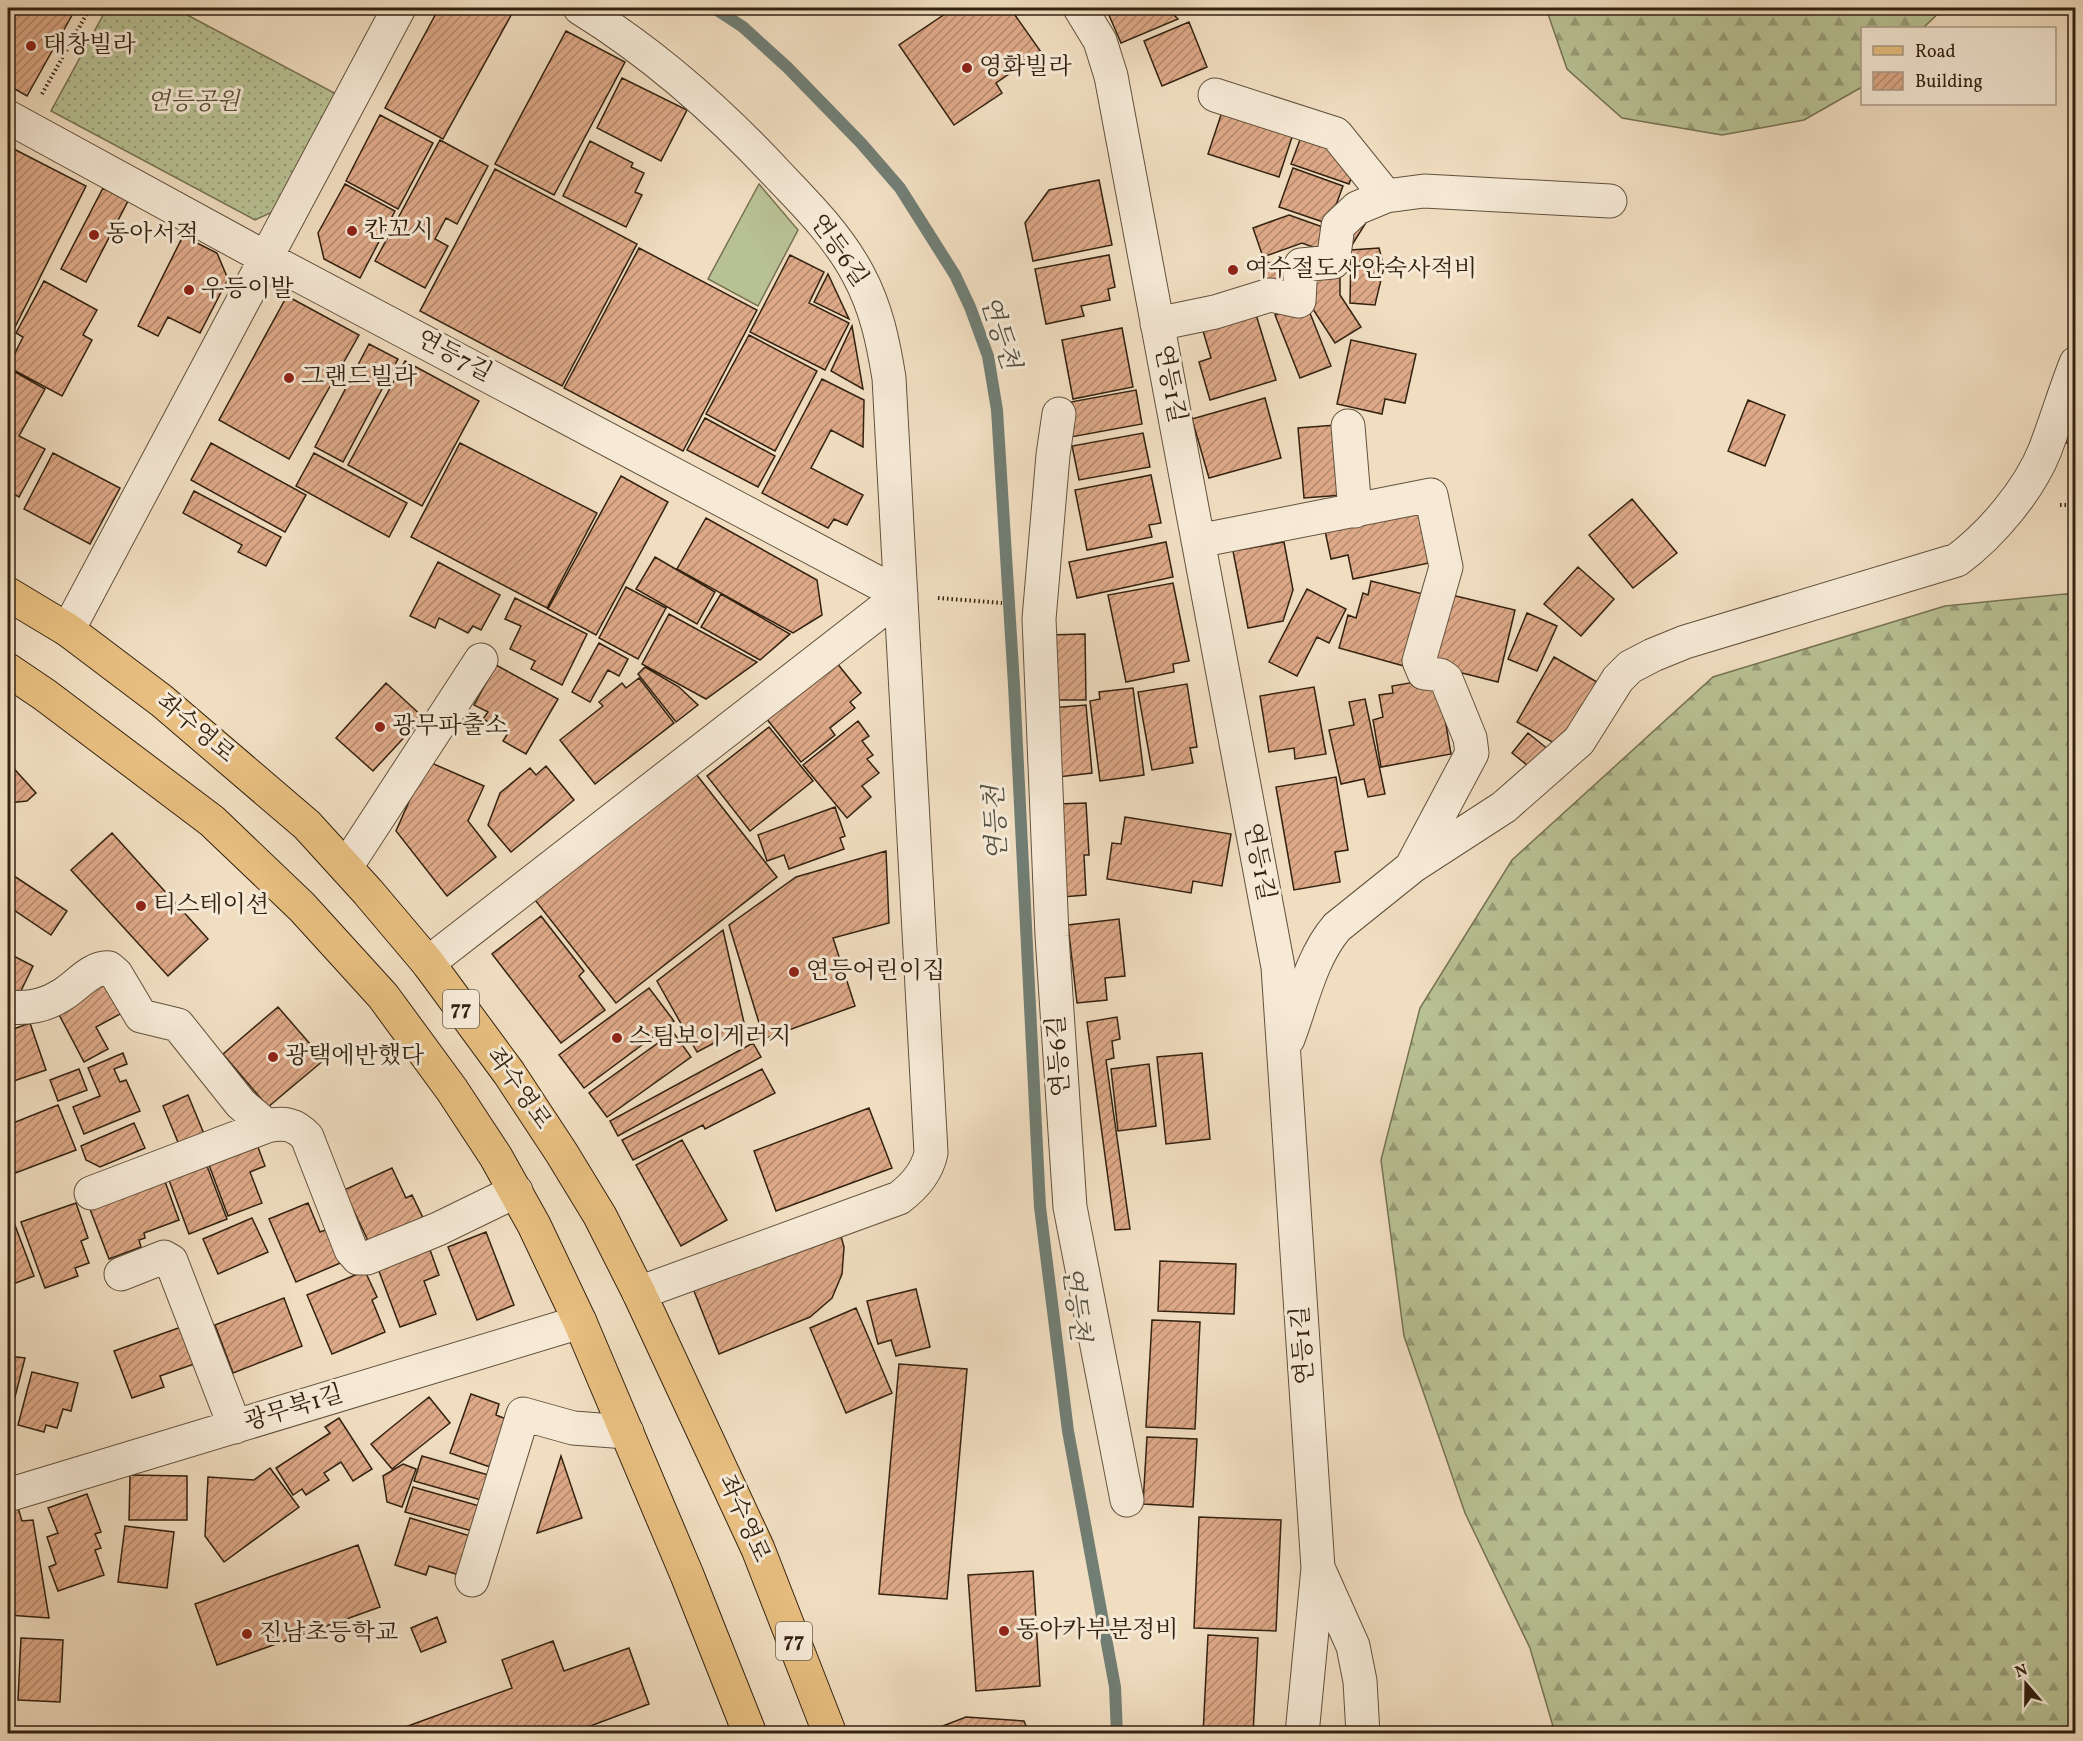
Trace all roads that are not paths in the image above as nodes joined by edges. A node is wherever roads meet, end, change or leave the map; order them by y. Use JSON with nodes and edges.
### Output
{"nodes":[{"id":1,"x":399,"y":8,"type":"edge"},
{"id":2,"x":580,"y":8,"type":"edge"},
{"id":3,"x":1080,"y":8,"type":"edge"},
{"id":4,"x":1215,"y":95,"type":"dead end"},
{"id":5,"x":16,"y":122,"type":"edge"},
{"id":6,"x":1386,"y":196,"type":"junction"},
{"id":7,"x":1610,"y":201,"type":"dead end"},
{"id":8,"x":266,"y":258,"type":"junction"},
{"id":9,"x":1158,"y":324,"type":"junction"},
{"id":10,"x":2076,"y":363,"type":"edge"},
{"id":11,"x":1059,"y":414,"type":"dead end"},
{"id":12,"x":1348,"y":426,"type":"dead end"},
{"id":13,"x":1355,"y":511,"type":"junction"},
{"id":14,"x":1198,"y":541,"type":"junction"},
{"id":15,"x":8,"y":594,"type":"edge"},
{"id":16,"x":901,"y":595,"type":"junction"},
{"id":17,"x":68,"y":630,"type":"junction"},
{"id":18,"x":481,"y":660,"type":"dead end"},
{"id":19,"x":10,"y":676,"type":"edge"},
{"id":20,"x":1413,"y":866,"type":"junction"},
{"id":21,"x":346,"y":867,"type":"junction"},
{"id":22,"x":428,"y":963,"type":"junction"},
{"id":23,"x":8,"y":1007,"type":"edge"},
{"id":24,"x":1284,"y":1050,"type":"junction"},
{"id":25,"x":267,"y":1126,"type":"junction"},
{"id":26,"x":516,"y":1191,"type":"junction"},
{"id":27,"x":91,"y":1193,"type":"dead end"},
{"id":28,"x":121,"y":1274,"type":"dead end"},
{"id":29,"x":639,"y":1293,"type":"junction"},
{"id":30,"x":580,"y":1322,"type":"junction"},
{"id":31,"x":235,"y":1426,"type":"junction"},
{"id":32,"x":627,"y":1432,"type":"junction"},
{"id":33,"x":8,"y":1495,"type":"edge"},
{"id":34,"x":1127,"y":1500,"type":"dead end"},
{"id":35,"x":1318,"y":1568,"type":"junction"},
{"id":36,"x":472,"y":1580,"type":"dead end"},
{"id":37,"x":750,"y":1734,"type":"edge"},
{"id":38,"x":830,"y":1734,"type":"edge"},
{"id":39,"x":1302,"y":1734,"type":"edge"},
{"id":40,"x":1363,"y":1734,"type":"edge"}],
"edges":[{"from":1,"to":8,"type":"street"},
{"from":2,"to":16,"type":"street","name":"연등6길"},
{"from":3,"to":9,"type":"street","name":"연등1길"},
{"from":4,"to":6,"type":"street"},
{"from":5,"to":8,"type":"street","name":"연등7길"},
{"from":6,"to":7,"type":"street"},
{"from":6,"to":9,"type":"street"},
{"from":8,"to":16,"type":"street","name":"연등7길"},
{"from":8,"to":17,"type":"street"},
{"from":9,"to":14,"type":"street","name":"연등1길"},
{"from":10,"to":20,"type":"street"},
{"from":11,"to":34,"type":"street","name":"연등6길"},
{"from":12,"to":13,"type":"street"},
{"from":13,"to":14,"type":"street"},
{"from":13,"to":20,"type":"street"},
{"from":14,"to":24,"type":"street","name":"연등1길"},
{"from":15,"to":17,"type":"main road","name":"좌수영로","number":"77"},
{"from":16,"to":22,"type":"street"},
{"from":16,"to":29,"type":"street","name":"연등6길"},
{"from":17,"to":21,"type":"main road","name":"좌수영로","number":"77"},
{"from":18,"to":21,"type":"street"},
{"from":19,"to":26,"type":"main road","number":"77"},
{"from":20,"to":24,"type":"street"},
{"from":21,"to":22,"type":"main road","name":"좌수영로","number":"77"},
{"from":22,"to":29,"type":"main road","name":"좌수영로","number":"77"},
{"from":23,"to":25,"type":"street"},
{"from":24,"to":35,"type":"street","name":"연등1길"},
{"from":25,"to":26,"type":"street"},
{"from":25,"to":27,"type":"street"},
{"from":26,"to":30,"type":"main road","number":"77"},
{"from":28,"to":31,"type":"street"},
{"from":29,"to":38,"type":"main road","name":"좌수영로","number":"77"},
{"from":30,"to":31,"type":"street","name":"광무북1길"},
{"from":30,"to":32,"type":"main road","number":"77"},
{"from":31,"to":33,"type":"street","name":"광무북1길"},
{"from":32,"to":36,"type":"street"},
{"from":32,"to":37,"type":"main road","number":"77"},
{"from":35,"to":39,"type":"street","name":"연등1길"},
{"from":35,"to":40,"type":"street"}]}
